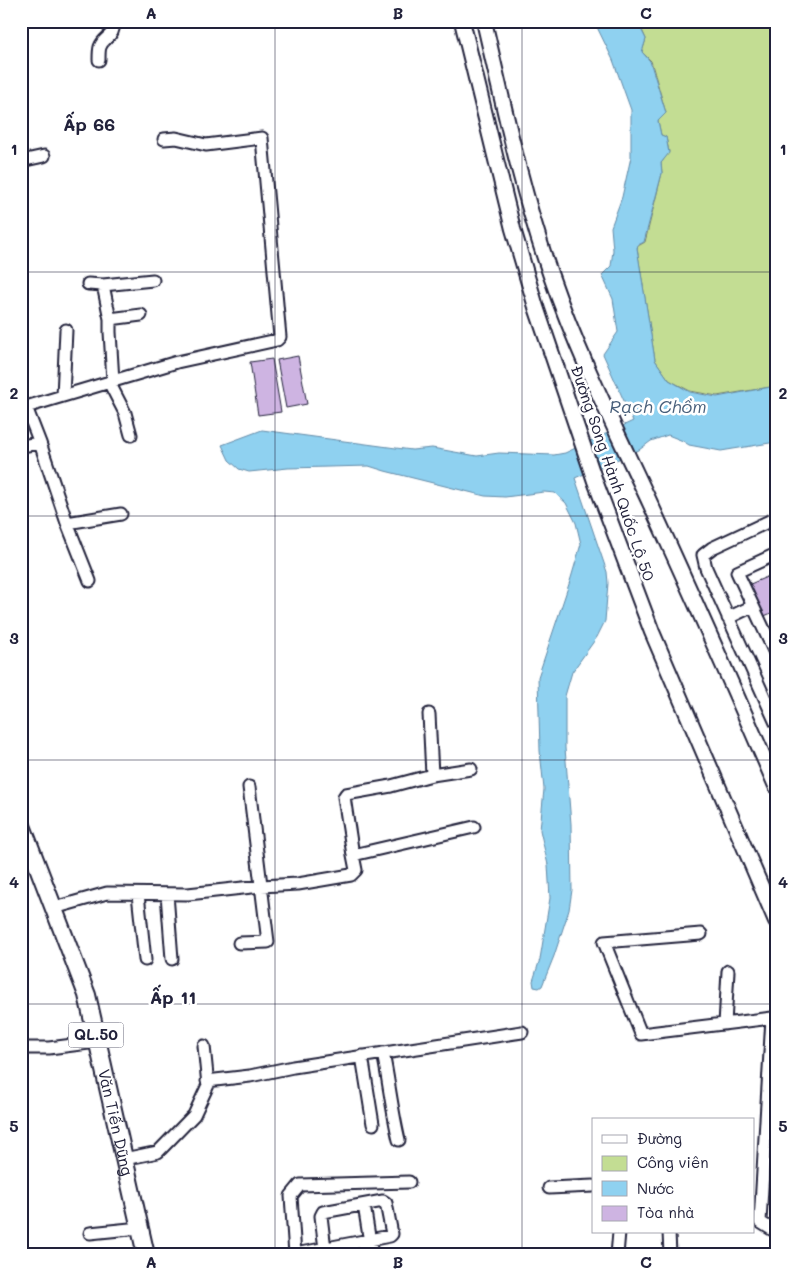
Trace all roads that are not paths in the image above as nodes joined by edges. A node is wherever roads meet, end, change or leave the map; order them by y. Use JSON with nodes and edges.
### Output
{"nodes":[{"id":1,"x":113,"y":21,"type":"edge"},
{"id":2,"x":462,"y":21,"type":"edge"},
{"id":3,"x":484,"y":21,"type":"edge"},
{"id":4,"x":99,"y":60,"type":"dead end"},
{"id":5,"x":164,"y":139,"type":"dead end"},
{"id":6,"x":44,"y":156,"type":"dead end"},
{"id":7,"x":21,"y":161,"type":"edge"},
{"id":8,"x":153,"y":280,"type":"dead end"},
{"id":9,"x":88,"y":284,"type":"dead end"},
{"id":10,"x":103,"y":285,"type":"junction"},
{"id":11,"x":142,"y":316,"type":"dead end"},
{"id":12,"x":110,"y":319,"type":"junction"},
{"id":13,"x":66,"y":330,"type":"dead end"},
{"id":14,"x":111,"y":382,"type":"junction"},
{"id":15,"x":62,"y":396,"type":"junction"},
{"id":16,"x":131,"y":435,"type":"dead end"},
{"id":17,"x":40,"y":443,"type":"junction"},
{"id":18,"x":21,"y":446,"type":"edge"},
{"id":19,"x":121,"y":514,"type":"dead end"},
{"id":20,"x":776,"y":518,"type":"edge"},
{"id":21,"x":67,"y":524,"type":"junction"},
{"id":22,"x":776,"y":554,"type":"edge"},
{"id":23,"x":90,"y":581,"type":"dead end"},
{"id":24,"x":753,"y":606,"type":"junction"},
{"id":25,"x":728,"y":618,"type":"junction"},
{"id":26,"x":776,"y":655,"type":"edge"},
{"id":27,"x":772,"y":703,"type":"edge"},
{"id":28,"x":429,"y":714,"type":"dead end"},
{"id":29,"x":776,"y":723,"type":"edge"},
{"id":30,"x":471,"y":769,"type":"dead end"},
{"id":31,"x":432,"y":775,"type":"junction"},
{"id":32,"x":776,"y":786,"type":"edge"},
{"id":33,"x":249,"y":788,"type":"dead end"},
{"id":34,"x":21,"y":823,"type":"edge"},
{"id":35,"x":474,"y":827,"type":"dead end"},
{"id":36,"x":353,"y":855,"type":"junction"},
{"id":37,"x":261,"y":886,"type":"junction"},
{"id":38,"x":138,"y":894,"type":"junction"},
{"id":39,"x":167,"y":894,"type":"junction"},
{"id":40,"x":54,"y":908,"type":"junction"},
{"id":41,"x":776,"y":921,"type":"edge"},
{"id":42,"x":701,"y":934,"type":"dead end"},
{"id":43,"x":239,"y":943,"type":"dead end"},
{"id":44,"x":172,"y":959,"type":"dead end"},
{"id":45,"x":145,"y":960,"type":"dead end"},
{"id":46,"x":728,"y":971,"type":"dead end"},
{"id":47,"x":725,"y":1024,"type":"junction"},
{"id":48,"x":522,"y":1032,"type":"dead end"},
{"id":49,"x":97,"y":1042,"type":"junction"},
{"id":50,"x":204,"y":1046,"type":"dead end"},
{"id":51,"x":21,"y":1048,"type":"edge"},
{"id":52,"x":383,"y":1053,"type":"junction"},
{"id":53,"x":362,"y":1056,"type":"junction"},
{"id":54,"x":207,"y":1081,"type":"junction"},
{"id":55,"x":373,"y":1124,"type":"dead end"},
{"id":56,"x":399,"y":1140,"type":"dead end"},
{"id":57,"x":759,"y":1151,"type":"edge"},
{"id":58,"x":124,"y":1159,"type":"junction"},
{"id":59,"x":409,"y":1182,"type":"dead end"},
{"id":60,"x":758,"y":1182,"type":"edge"},
{"id":61,"x":592,"y":1186,"type":"edge"},
{"id":62,"x":549,"y":1188,"type":"dead end"},
{"id":63,"x":364,"y":1205,"type":"junction"},
{"id":64,"x":757,"y":1209,"type":"edge"},
{"id":65,"x":140,"y":1228,"type":"junction"},
{"id":66,"x":776,"y":1232,"type":"edge"},
{"id":67,"x":90,"y":1233,"type":"dead end"},
{"id":68,"x":619,"y":1234,"type":"edge"},
{"id":69,"x":669,"y":1234,"type":"edge"},
{"id":70,"x":369,"y":1241,"type":"junction"},
{"id":71,"x":325,"y":1249,"type":"junction"},
{"id":72,"x":295,"y":1254,"type":"edge"},
{"id":73,"x":146,"y":1255,"type":"edge"},
{"id":74,"x":372,"y":1255,"type":"edge"},
{"id":75,"x":617,"y":1255,"type":"edge"},
{"id":76,"x":670,"y":1255,"type":"edge"}],
"edges":[{"from":1,"to":4,"type":"street"},
{"from":2,"to":41,"type":"main road","name":"Đường Song Hành Quốc Lộ 50"},
{"from":3,"to":32,"type":"main road","name":"Đường Song Hành Quốc Lộ 50"},
{"from":5,"to":14,"type":"street"},
{"from":6,"to":7,"type":"street"},
{"from":8,"to":10,"type":"street"},
{"from":9,"to":10,"type":"street"},
{"from":10,"to":12,"type":"street"},
{"from":11,"to":12,"type":"street"},
{"from":12,"to":14,"type":"street"},
{"from":13,"to":15,"type":"street"},
{"from":14,"to":15,"type":"street"},
{"from":14,"to":16,"type":"street"},
{"from":15,"to":17,"type":"street"},
{"from":17,"to":18,"type":"street"},
{"from":17,"to":21,"type":"street"},
{"from":19,"to":21,"type":"street"},
{"from":20,"to":25,"type":"street"},
{"from":21,"to":23,"type":"street"},
{"from":22,"to":24,"type":"street"},
{"from":24,"to":25,"type":"street"},
{"from":24,"to":26,"type":"street"},
{"from":25,"to":27,"type":"street"},
{"from":27,"to":29,"type":"street"},
{"from":28,"to":31,"type":"street"},
{"from":30,"to":31,"type":"street"},
{"from":31,"to":36,"type":"street"},
{"from":33,"to":37,"type":"street"},
{"from":34,"to":40,"type":"highway","name":"Văn Tiến Dũng","number":"QL.50"},
{"from":35,"to":36,"type":"street"},
{"from":36,"to":37,"type":"street"},
{"from":37,"to":39,"type":"street"},
{"from":37,"to":43,"type":"street"},
{"from":38,"to":39,"type":"street"},
{"from":38,"to":40,"type":"street"},
{"from":38,"to":45,"type":"street"},
{"from":39,"to":44,"type":"street"},
{"from":40,"to":49,"type":"highway","name":"Văn Tiến Dũng","number":"QL.50"},
{"from":42,"to":47,"type":"street"},
{"from":46,"to":47,"type":"street"},
{"from":47,"to":57,"type":"street"},
{"from":48,"to":52,"type":"street"},
{"from":49,"to":51,"type":"street"},
{"from":49,"to":58,"type":"highway","name":"Văn Tiến Dũng","number":"QL.50"},
{"from":50,"to":54,"type":"street"},
{"from":52,"to":53,"type":"street"},
{"from":52,"to":56,"type":"street"},
{"from":53,"to":54,"type":"street"},
{"from":53,"to":55,"type":"street"},
{"from":54,"to":58,"type":"street"},
{"from":57,"to":60,"type":"street"},
{"from":58,"to":65,"type":"highway","name":"Văn Tiến Dũng","number":"QL.50"},
{"from":59,"to":72,"type":"street"},
{"from":60,"to":64,"type":"street"},
{"from":61,"to":62,"type":"street"},
{"from":63,"to":70,"type":"street"},
{"from":63,"to":70,"type":"street"},
{"from":63,"to":71,"type":"street"},
{"from":64,"to":66,"type":"street"},
{"from":65,"to":67,"type":"street"},
{"from":65,"to":73,"type":"highway","name":"Văn Tiến Dũng","number":"QL.50"},
{"from":68,"to":75,"type":"street"},
{"from":69,"to":76,"type":"street"},
{"from":70,"to":71,"type":"street"},
{"from":70,"to":74,"type":"street"},
{"from":71,"to":72,"type":"street"}]}
